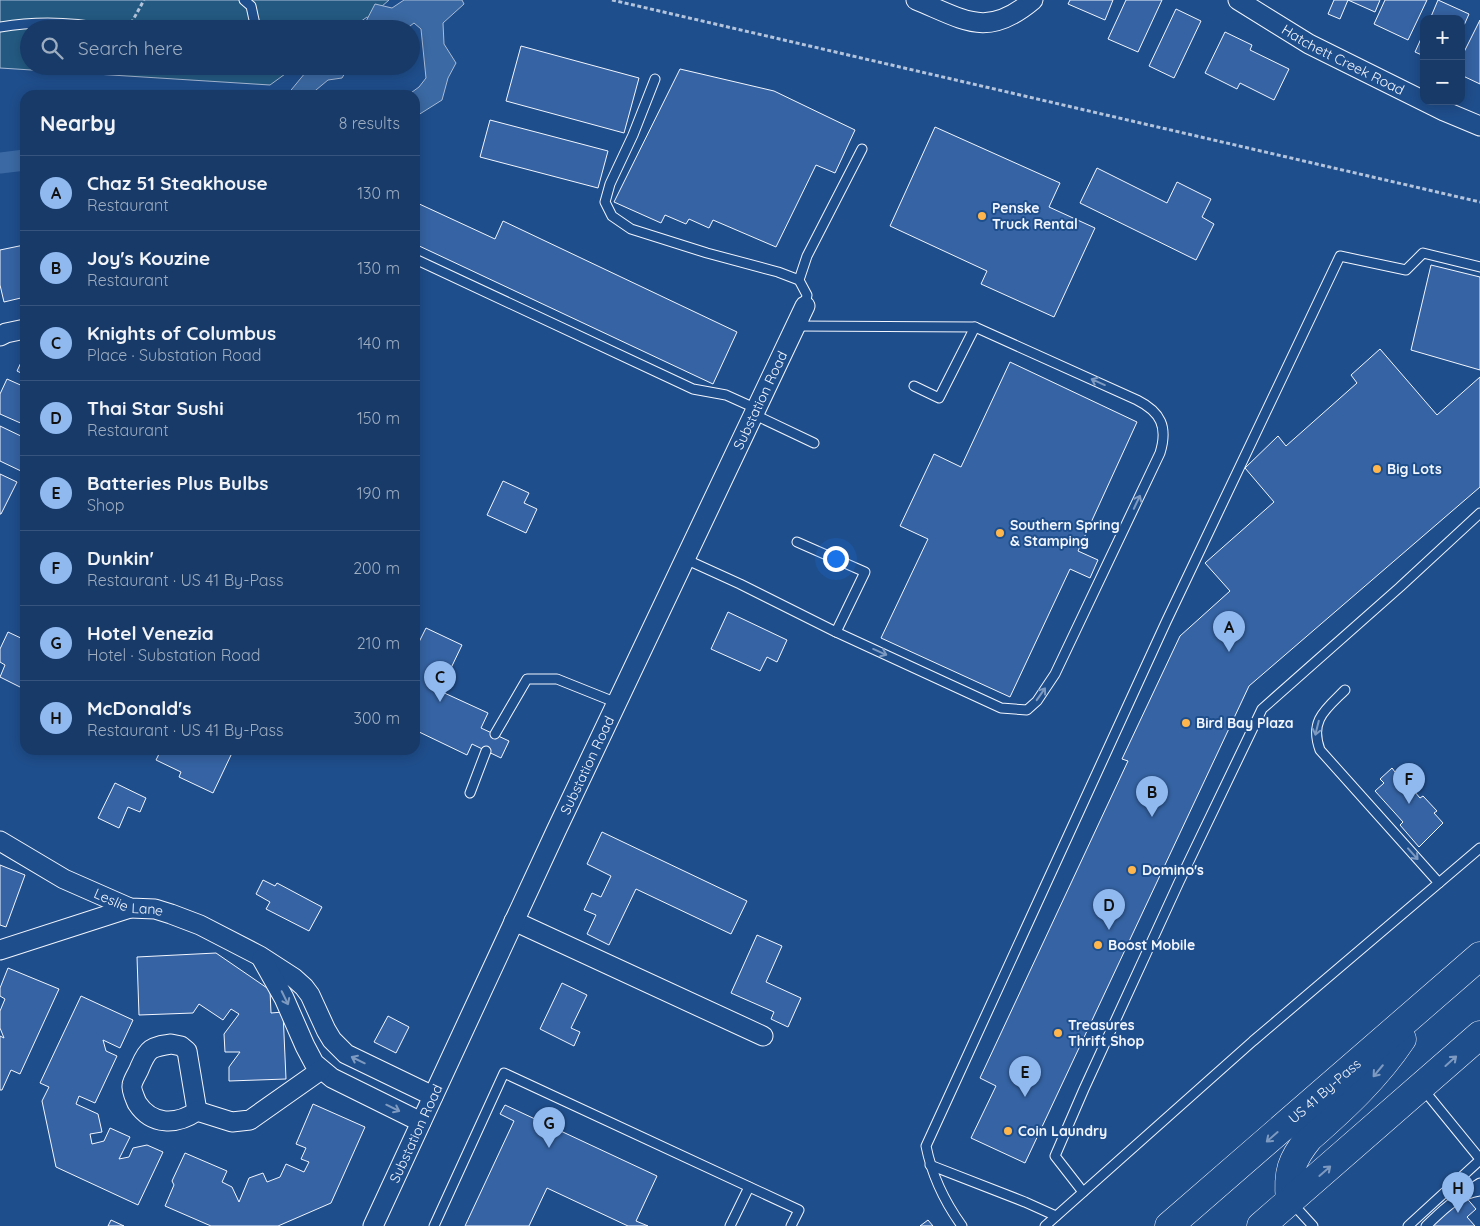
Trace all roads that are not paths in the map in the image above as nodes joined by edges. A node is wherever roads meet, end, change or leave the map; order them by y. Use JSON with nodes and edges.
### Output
{"nodes":[{"id":1,"x":244,"y":0,"type":"edge"},
{"id":2,"x":916,"y":0,"type":"edge"},
{"id":3,"x":1033,"y":0,"type":"edge"},
{"id":4,"x":1238,"y":0,"type":"edge"},
{"id":5,"x":255,"y":20,"type":"edge"},
{"id":6,"x":20,"y":26,"type":"edge"},
{"id":7,"x":0,"y":28,"type":"edge"},
{"id":8,"x":655,"y":79,"type":"dead end"},
{"id":9,"x":1480,"y":126,"type":"edge"},
{"id":10,"x":862,"y":150,"type":"dead end"},
{"id":11,"x":420,"y":261,"type":"edge"},
{"id":12,"x":1480,"y":267,"type":"edge"},
{"id":13,"x":799,"y":280,"type":"junction"},
{"id":14,"x":805,"y":306,"type":"joint"},
{"id":15,"x":797,"y":326,"type":"junction"},
{"id":16,"x":975,"y":327,"type":"junction"},
{"id":17,"x":20,"y":329,"type":"edge"},
{"id":18,"x":0,"y":336,"type":"edge"},
{"id":19,"x":914,"y":386,"type":"dead end"},
{"id":20,"x":756,"y":412,"type":"junction"},
{"id":21,"x":814,"y":443,"type":"dead end"},
{"id":22,"x":1478,"y":519,"type":"edge"},
{"id":23,"x":797,"y":542,"type":"dead end"},
{"id":24,"x":685,"y":559,"type":"junction"},
{"id":25,"x":836,"y":632,"type":"junction"},
{"id":26,"x":1346,"y":690,"type":"dead end"},
{"id":27,"x":617,"y":703,"type":"junction"},
{"id":28,"x":495,"y":734,"type":"dead end"},
{"id":29,"x":486,"y":751,"type":"dead end"},
{"id":30,"x":470,"y":793,"type":"dead end"},
{"id":31,"x":0,"y":841,"type":"edge"},
{"id":32,"x":1480,"y":848,"type":"edge"},
{"id":33,"x":1439,"y":883,"type":"junction"},
{"id":34,"x":130,"y":908,"type":"junction"},
{"id":35,"x":514,"y":921,"type":"junction"},
{"id":36,"x":0,"y":950,"type":"edge"},
{"id":37,"x":260,"y":956,"type":"junction"},
{"id":38,"x":1480,"y":956,"type":"edge"},
{"id":39,"x":1426,"y":1003,"type":"junction"},
{"id":40,"x":1480,"y":1035,"type":"edge"},
{"id":41,"x":763,"y":1036,"type":"dead end"},
{"id":42,"x":322,"y":1070,"type":"junction"},
{"id":43,"x":1422,"y":1087,"type":"junction"},
{"id":44,"x":433,"y":1096,"type":"junction"},
{"id":45,"x":198,"y":1111,"type":"dead end"},
{"id":46,"x":421,"y":1122,"type":"junction"},
{"id":47,"x":1480,"y":1160,"type":"edge"},
{"id":48,"x":930,"y":1165,"type":"junction"},
{"id":49,"x":1480,"y":1183,"type":"edge"},
{"id":50,"x":749,"y":1187,"type":"junction"},
{"id":51,"x":1480,"y":1191,"type":"edge"},
{"id":52,"x":1083,"y":1192,"type":"junction"},
{"id":53,"x":1456,"y":1200,"type":"junction"},
{"id":54,"x":1290,"y":1201,"type":"junction"},
{"id":55,"x":1056,"y":1216,"type":"junction"},
{"id":56,"x":373,"y":1226,"type":"edge"},
{"id":57,"x":434,"y":1226,"type":"edge"},
{"id":58,"x":730,"y":1226,"type":"edge"},
{"id":59,"x":791,"y":1226,"type":"edge"},
{"id":60,"x":962,"y":1226,"type":"edge"},
{"id":61,"x":1045,"y":1226,"type":"edge"},
{"id":62,"x":1169,"y":1226,"type":"edge"},
{"id":63,"x":1262,"y":1226,"type":"edge"},
{"id":64,"x":1313,"y":1226,"type":"edge"},
{"id":65,"x":1408,"y":1226,"type":"edge"},
{"id":66,"x":1426,"y":1226,"type":"edge"}],
"edges":[{"from":1,"to":5,"type":"lane"},
{"from":2,"to":3,"type":"street"},
{"from":4,"to":9,"type":"street","name":"Hatchett Creek Road"},
{"from":6,"to":7,"type":"lane"},
{"from":8,"to":13,"type":"lane"},
{"from":10,"to":13,"type":"lane"},
{"from":11,"to":20,"type":"lane"},
{"from":12,"to":48,"type":"lane"},
{"from":13,"to":14,"type":"lane"},
{"from":14,"to":15,"type":"street","name":"Substation Road"},
{"from":15,"to":16,"type":"lane"},
{"from":15,"to":20,"type":"street","name":"Substation Road"},
{"from":16,"to":19,"type":"lane"},
{"from":25,"to":16,"type":"lane","one_way":true},
{"from":17,"to":18,"type":"street"},
{"from":20,"to":21,"type":"lane"},
{"from":20,"to":24,"type":"street","name":"Substation Road"},
{"from":22,"to":52,"type":"lane"},
{"from":23,"to":25,"type":"lane"},
{"from":24,"to":25,"type":"lane"},
{"from":24,"to":27,"type":"street","name":"Substation Road"},
{"from":26,"to":33,"type":"lane","one_way":true},
{"from":27,"to":28,"type":"lane"},
{"from":27,"to":35,"type":"street","name":"Substation Road"},
{"from":29,"to":30,"type":"lane"},
{"from":31,"to":34,"type":"street","name":"Leslie Lane"},
{"from":32,"to":33,"type":"lane"},
{"from":33,"to":52,"type":"lane"},
{"from":34,"to":36,"type":"street"},
{"from":34,"to":37,"type":"street","name":"Leslie Lane"},
{"from":35,"to":41,"type":"street"},
{"from":35,"to":44,"type":"street","name":"Substation Road"},
{"from":37,"to":42,"type":"street","one_way":true},
{"from":44,"to":37,"type":"street","name":"Leslie Lane","one_way":true},
{"from":38,"to":39,"type":"main road","name":"US 41 By-Pass"},
{"from":39,"to":54,"type":"main road","one_way":true},
{"from":39,"to":62,"type":"main road","name":"US 41 By-Pass","one_way":true},
{"from":43,"to":40,"type":"main road","one_way":true},
{"from":42,"to":45,"type":"street"},
{"from":42,"to":46,"type":"street","one_way":true},
{"from":43,"to":47,"type":"lane"},
{"from":54,"to":43,"type":"main road","one_way":true},
{"from":44,"to":46,"type":"street","name":"Substation Road"},
{"from":46,"to":56,"type":"street","name":"Substation Road"},
{"from":47,"to":65,"type":"lane"},
{"from":48,"to":55,"type":"lane"},
{"from":48,"to":60,"type":"lane"},
{"from":49,"to":53,"type":"lane"},
{"from":50,"to":57,"type":"lane"},
{"from":50,"to":58,"type":"lane"},
{"from":50,"to":59,"type":"lane"},
{"from":51,"to":53,"type":"lane"},
{"from":52,"to":55,"type":"lane"},
{"from":53,"to":66,"type":"lane"},
{"from":54,"to":63,"type":"main road"},
{"from":54,"to":64,"type":"lane"},
{"from":55,"to":61,"type":"lane"}]}
